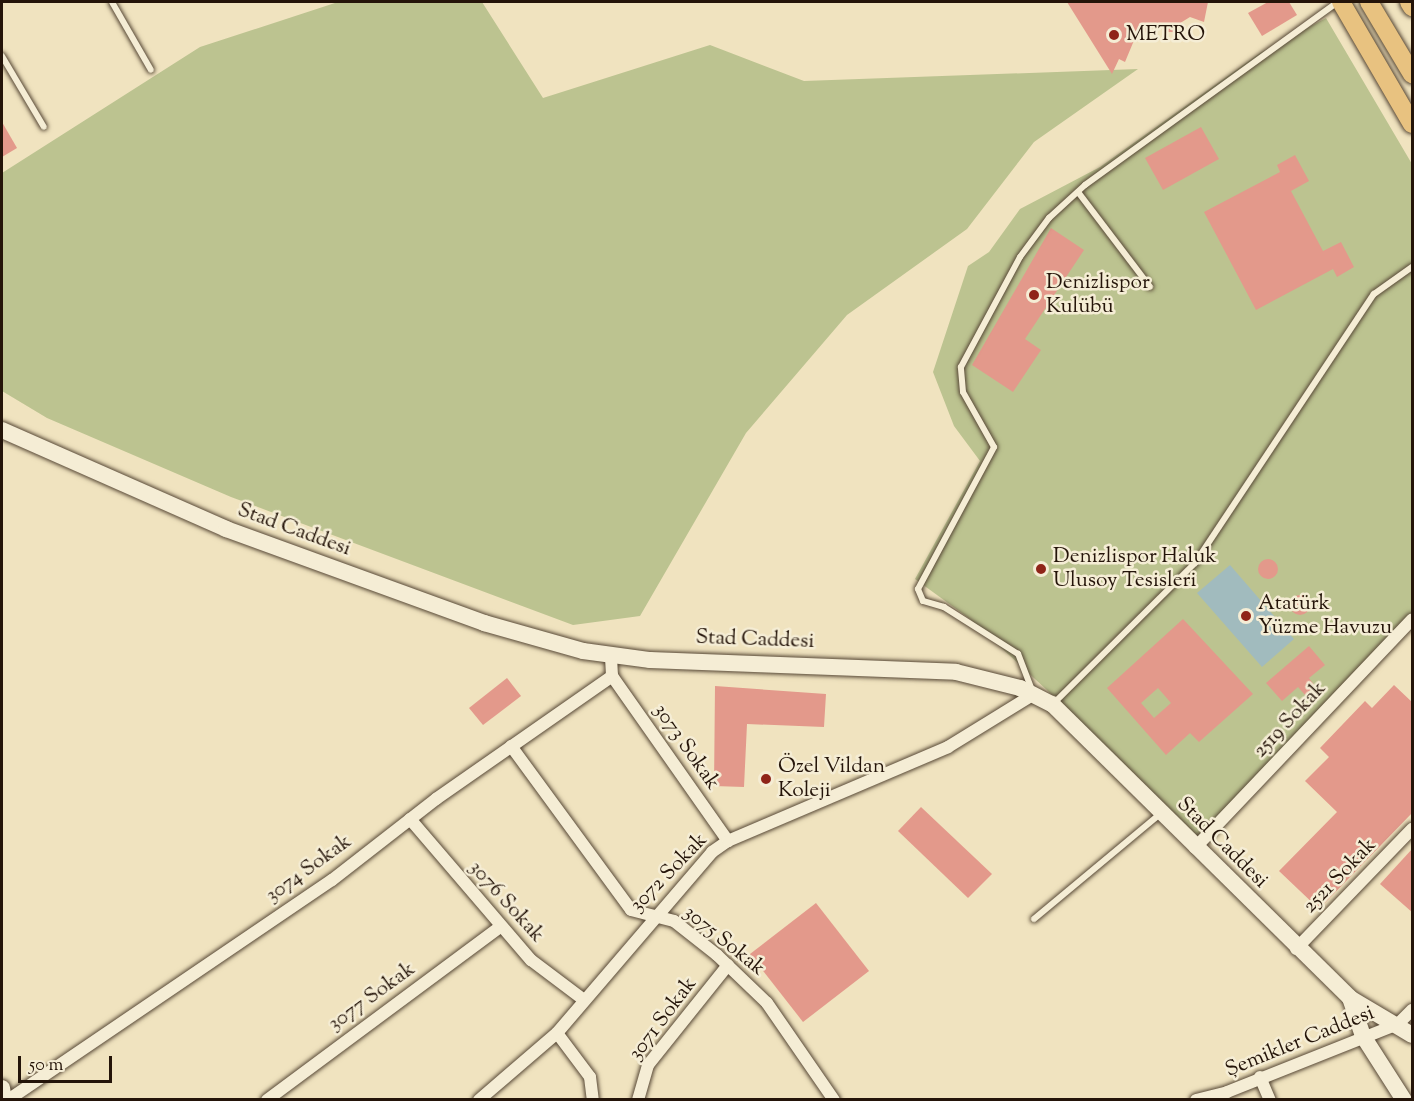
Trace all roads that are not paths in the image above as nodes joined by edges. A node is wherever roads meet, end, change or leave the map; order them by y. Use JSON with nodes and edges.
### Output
{"nodes":[{"id":1,"x":112,"y":2,"type":"edge"},
{"id":2,"x":1340,"y":2,"type":"edge"},
{"id":3,"x":1369,"y":2,"type":"edge"},
{"id":4,"x":1409,"y":2,"type":"edge"},
{"id":5,"x":1413,"y":7,"type":"edge"},
{"id":6,"x":2,"y":56,"type":"edge"},
{"id":7,"x":151,"y":70,"type":"dead end"},
{"id":8,"x":1413,"y":75,"type":"edge"},
{"id":9,"x":1413,"y":124,"type":"edge"},
{"id":10,"x":44,"y":128,"type":"dead end"},
{"id":11,"x":1078,"y":192,"type":"junction"},
{"id":12,"x":1413,"y":267,"type":"edge"},
{"id":13,"x":1150,"y":287,"type":"dead end"},
{"id":14,"x":2,"y":430,"type":"edge"},
{"id":15,"x":1413,"y":619,"type":"edge"},
{"id":16,"x":611,"y":656,"type":"junction"},
{"id":17,"x":612,"y":676,"type":"junction"},
{"id":18,"x":1034,"y":694,"type":"junction"},
{"id":19,"x":1052,"y":704,"type":"junction"},
{"id":20,"x":511,"y":746,"type":"junction"},
{"id":21,"x":1161,"y":814,"type":"junction"},
{"id":22,"x":410,"y":819,"type":"junction"},
{"id":23,"x":1413,"y":829,"type":"edge"},
{"id":24,"x":728,"y":841,"type":"junction"},
{"id":25,"x":1195,"y":848,"type":"junction"},
{"id":26,"x":654,"y":915,"type":"junction"},
{"id":27,"x":1034,"y":919,"type":"dead end"},
{"id":28,"x":500,"y":927,"type":"junction"},
{"id":29,"x":1296,"y":949,"type":"junction"},
{"id":30,"x":728,"y":965,"type":"junction"},
{"id":31,"x":1350,"y":998,"type":"junction"},
{"id":32,"x":584,"y":999,"type":"junction"},
{"id":33,"x":1413,"y":1010,"type":"edge"},
{"id":34,"x":1398,"y":1024,"type":"junction"},
{"id":35,"x":557,"y":1033,"type":"junction"},
{"id":36,"x":1413,"y":1035,"type":"edge"},
{"id":37,"x":1362,"y":1036,"type":"junction"},
{"id":38,"x":1260,"y":1077,"type":"junction"},
{"id":39,"x":2,"y":1088,"type":"edge"},
{"id":40,"x":6,"y":1100,"type":"edge"},
{"id":41,"x":267,"y":1100,"type":"edge"},
{"id":42,"x":479,"y":1100,"type":"edge"},
{"id":43,"x":593,"y":1100,"type":"edge"},
{"id":44,"x":638,"y":1100,"type":"edge"},
{"id":45,"x":834,"y":1100,"type":"edge"},
{"id":46,"x":1196,"y":1100,"type":"edge"},
{"id":47,"x":1270,"y":1100,"type":"edge"},
{"id":48,"x":1404,"y":1100,"type":"edge"}],
"edges":[{"from":1,"to":7,"type":"lane"},
{"from":2,"to":9,"type":"main road"},
{"from":2,"to":11,"type":"lane"},
{"from":3,"to":8,"type":"main road"},
{"from":4,"to":5,"type":"main road"},
{"from":6,"to":10,"type":"lane"},
{"from":11,"to":13,"type":"lane"},
{"from":11,"to":18,"type":"lane"},
{"from":12,"to":19,"type":"lane"},
{"from":14,"to":16,"type":"street","name":"Stad Caddesi"},
{"from":15,"to":25,"type":"street","name":"2519 Sokak"},
{"from":16,"to":17,"type":"street"},
{"from":16,"to":18,"type":"street","name":"Stad Caddesi"},
{"from":17,"to":20,"type":"street","name":"3074 Sokak"},
{"from":17,"to":24,"type":"street","name":"3073 Sokak"},
{"from":18,"to":19,"type":"street","name":"Stad Caddesi"},
{"from":18,"to":24,"type":"street","name":"3072 Sokak"},
{"from":19,"to":21,"type":"street","name":"Stad Caddesi"},
{"from":20,"to":22,"type":"street","name":"3074 Sokak"},
{"from":20,"to":26,"type":"street","name":"3075 Sokak"},
{"from":21,"to":25,"type":"street","name":"Stad Caddesi"},
{"from":21,"to":27,"type":"lane"},
{"from":22,"to":28,"type":"street","name":"3076 Sokak"},
{"from":22,"to":40,"type":"street","name":"3074 Sokak"},
{"from":23,"to":29,"type":"street","name":"2521 Sokak"},
{"from":24,"to":26,"type":"street","name":"3072 Sokak"},
{"from":25,"to":29,"type":"street","name":"Stad Caddesi"},
{"from":26,"to":30,"type":"street","name":"3075 Sokak"},
{"from":26,"to":32,"type":"street","name":"3072 Sokak"},
{"from":28,"to":32,"type":"street","name":"3076 Sokak"},
{"from":28,"to":41,"type":"street","name":"3077 Sokak"},
{"from":29,"to":31,"type":"street","name":"Stad Caddesi"},
{"from":30,"to":44,"type":"street","name":"3071 Sokak"},
{"from":30,"to":45,"type":"street","name":"3075 Sokak"},
{"from":31,"to":34,"type":"street","name":"Stad Caddesi"},
{"from":31,"to":37,"type":"street"},
{"from":32,"to":35,"type":"street","name":"3072 Sokak"},
{"from":33,"to":34,"type":"street","name":"Şemikler Caddesi"},
{"from":34,"to":36,"type":"street","name":"Stad Caddesi"},
{"from":34,"to":37,"type":"street","name":"Şemikler Caddesi"},
{"from":35,"to":42,"type":"street","name":"3072 Sokak"},
{"from":35,"to":43,"type":"street"},
{"from":37,"to":38,"type":"street","name":"Şemikler Caddesi"},
{"from":37,"to":48,"type":"street"},
{"from":38,"to":46,"type":"street","name":"Şemikler Caddesi"},
{"from":38,"to":47,"type":"street"},
{"from":39,"to":40,"type":"street"}]}
